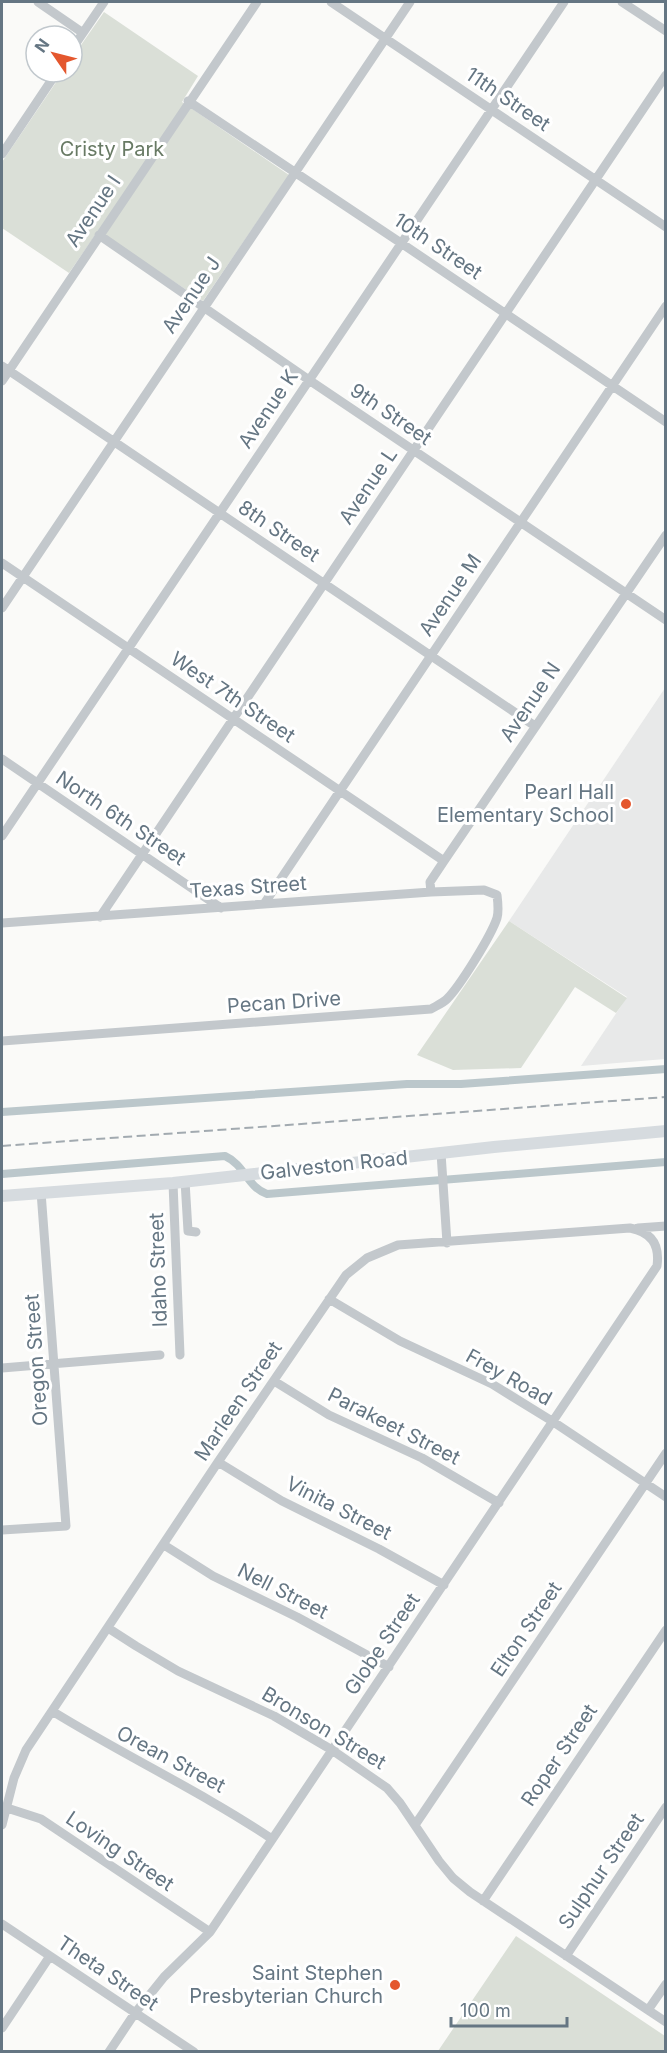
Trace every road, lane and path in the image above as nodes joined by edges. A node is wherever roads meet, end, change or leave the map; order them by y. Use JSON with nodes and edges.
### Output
{"nodes":[{"id":1,"x":38,"y":2,"type":"edge"},
{"id":2,"x":104,"y":2,"type":"edge"},
{"id":3,"x":257,"y":2,"type":"edge"},
{"id":4,"x":331,"y":2,"type":"edge"},
{"id":5,"x":410,"y":2,"type":"edge"},
{"id":6,"x":564,"y":2,"type":"edge"},
{"id":7,"x":622,"y":2,"type":"edge"},
{"id":8,"x":70,"y":24,"type":"edge"},
{"id":9,"x":666,"y":31,"type":"edge"},
{"id":10,"x":84,"y":32,"type":"edge"},
{"id":11,"x":385,"y":38,"type":"junction"},
{"id":12,"x":666,"y":75,"type":"edge"},
{"id":13,"x":49,"y":84,"type":"edge"},
{"id":14,"x":188,"y":101,"type":"junction"},
{"id":15,"x":491,"y":109,"type":"junction"},
{"id":16,"x":2,"y":154,"type":"edge"},
{"id":17,"x":295,"y":173,"type":"junction"},
{"id":18,"x":596,"y":180,"type":"junction"},
{"id":19,"x":666,"y":227,"type":"edge"},
{"id":20,"x":99,"y":235,"type":"junction"},
{"id":21,"x":401,"y":243,"type":"junction"},
{"id":22,"x":666,"y":306,"type":"edge"},
{"id":23,"x":204,"y":307,"type":"junction"},
{"id":24,"x":506,"y":314,"type":"junction"},
{"id":25,"x":5,"y":369,"type":"edge"},
{"id":26,"x":309,"y":380,"type":"junction"},
{"id":27,"x":2,"y":381,"type":"edge"},
{"id":28,"x":612,"y":386,"type":"junction"},
{"id":29,"x":666,"y":422,"type":"edge"},
{"id":30,"x":114,"y":442,"type":"junction"},
{"id":31,"x":414,"y":450,"type":"junction"},
{"id":32,"x":219,"y":513,"type":"junction"},
{"id":33,"x":520,"y":522,"type":"junction"},
{"id":34,"x":666,"y":535,"type":"edge"},
{"id":35,"x":2,"y":563,"type":"edge"},
{"id":36,"x":22,"y":577,"type":"junction"},
{"id":37,"x":324,"y":583,"type":"junction"},
{"id":38,"x":626,"y":593,"type":"junction"},
{"id":39,"x":2,"y":608,"type":"edge"},
{"id":40,"x":666,"y":620,"type":"edge"},
{"id":41,"x":128,"y":649,"type":"junction"},
{"id":42,"x":431,"y":655,"type":"junction"},
{"id":43,"x":234,"y":719,"type":"junction"},
{"id":44,"x":535,"y":726,"type":"junction"},
{"id":45,"x":2,"y":759,"type":"edge"},
{"id":46,"x":37,"y":783,"type":"junction"},
{"id":47,"x":339,"y":792,"type":"junction"},
{"id":48,"x":2,"y":836,"type":"edge"},
{"id":49,"x":142,"y":854,"type":"junction"},
{"id":50,"x":444,"y":861,"type":"junction"},
{"id":51,"x":431,"y":892,"type":"junction"},
{"id":52,"x":497,"y":895,"type":"joint"},
{"id":53,"x":264,"y":904,"type":"junction"},
{"id":54,"x":221,"y":908,"type":"junction"},
{"id":55,"x":100,"y":917,"type":"junction"},
{"id":56,"x":2,"y":923,"type":"edge"},
{"id":57,"x":2,"y":1041,"type":"edge"},
{"id":58,"x":666,"y":1131,"type":"edge"},
{"id":59,"x":441,"y":1153,"type":"junction"},
{"id":60,"x":179,"y":1182,"type":"junction"},
{"id":61,"x":41,"y":1192,"type":"junction"},
{"id":62,"x":2,"y":1196,"type":"edge"},
{"id":63,"x":666,"y":1226,"type":"edge"},
{"id":64,"x":630,"y":1228,"type":"junction"},
{"id":65,"x":196,"y":1232,"type":"dead end"},
{"id":66,"x":447,"y":1243,"type":"junction"},
{"id":67,"x":666,"y":1254,"type":"edge"},
{"id":68,"x":657,"y":1266,"type":"junction"},
{"id":69,"x":329,"y":1299,"type":"junction"},
{"id":70,"x":160,"y":1355,"type":"dead end"},
{"id":71,"x":180,"y":1355,"type":"dead end"},
{"id":72,"x":55,"y":1364,"type":"junction"},
{"id":73,"x":2,"y":1368,"type":"edge"},
{"id":74,"x":274,"y":1381,"type":"junction"},
{"id":75,"x":552,"y":1421,"type":"junction"},
{"id":76,"x":666,"y":1453,"type":"edge"},
{"id":77,"x":218,"y":1462,"type":"junction"},
{"id":78,"x":645,"y":1483,"type":"junction"},
{"id":79,"x":666,"y":1497,"type":"edge"},
{"id":80,"x":499,"y":1503,"type":"junction"},
{"id":81,"x":2,"y":1530,"type":"edge"},
{"id":82,"x":164,"y":1545,"type":"junction"},
{"id":83,"x":444,"y":1585,"type":"junction"},
{"id":84,"x":108,"y":1628,"type":"junction"},
{"id":85,"x":666,"y":1629,"type":"edge"},
{"id":86,"x":389,"y":1667,"type":"junction"},
{"id":87,"x":52,"y":1711,"type":"junction"},
{"id":88,"x":332,"y":1750,"type":"junction"},
{"id":89,"x":666,"y":1807,"type":"edge"},
{"id":90,"x":7,"y":1808,"type":"junction"},
{"id":91,"x":2,"y":1825,"type":"edge"},
{"id":92,"x":416,"y":1825,"type":"junction"},
{"id":93,"x":272,"y":1839,"type":"junction"},
{"id":94,"x":483,"y":1901,"type":"junction"},
{"id":95,"x":2,"y":1924,"type":"edge"},
{"id":96,"x":210,"y":1932,"type":"junction"},
{"id":97,"x":50,"y":1956,"type":"junction"},
{"id":98,"x":566,"y":1956,"type":"junction"},
{"id":99,"x":666,"y":1984,"type":"edge"},
{"id":100,"x":648,"y":2010,"type":"junction"},
{"id":101,"x":135,"y":2013,"type":"junction"},
{"id":102,"x":666,"y":2022,"type":"edge"},
{"id":103,"x":2,"y":2028,"type":"edge"},
{"id":104,"x":109,"y":2052,"type":"edge"},
{"id":105,"x":194,"y":2052,"type":"edge"}],
"edges":[{"from":1,"to":8,"type":"street"},
{"from":2,"to":10,"type":"street"},
{"from":3,"to":14,"type":"street","name":"Avenue I"},
{"from":4,"to":11,"type":"street","name":"11th Street"},
{"from":5,"to":11,"type":"street","name":"Avenue J"},
{"from":6,"to":15,"type":"street","name":"Avenue K"},
{"from":7,"to":9,"type":"street"},
{"from":11,"to":15,"type":"street","name":"11th Street"},
{"from":11,"to":17,"type":"street","name":"Avenue J"},
{"from":12,"to":18,"type":"street","name":"Avenue L"},
{"from":13,"to":16,"type":"street"},
{"from":14,"to":17,"type":"street","name":"10th Street"},
{"from":14,"to":20,"type":"street","name":"Avenue I"},
{"from":15,"to":18,"type":"street","name":"11th Street"},
{"from":15,"to":21,"type":"street","name":"Avenue K"},
{"from":17,"to":21,"type":"street","name":"10th Street"},
{"from":17,"to":23,"type":"street","name":"Avenue J"},
{"from":18,"to":19,"type":"street","name":"11th Street"},
{"from":18,"to":24,"type":"street","name":"Avenue L"},
{"from":20,"to":23,"type":"street","name":"9th Street"},
{"from":20,"to":25,"type":"street","name":"Avenue I"},
{"from":21,"to":24,"type":"street","name":"10th Street"},
{"from":21,"to":26,"type":"street","name":"Avenue K"},
{"from":22,"to":28,"type":"street","name":"Avenue M"},
{"from":23,"to":26,"type":"street","name":"9th Street"},
{"from":23,"to":30,"type":"street","name":"Avenue J"},
{"from":24,"to":28,"type":"street","name":"10th Street"},
{"from":24,"to":31,"type":"street","name":"Avenue L"},
{"from":25,"to":27,"type":"street","name":"Avenue I"},
{"from":25,"to":30,"type":"street","name":"8th Street"},
{"from":26,"to":31,"type":"street","name":"9th Street"},
{"from":26,"to":32,"type":"street","name":"Avenue K"},
{"from":28,"to":29,"type":"street","name":"10th Street"},
{"from":28,"to":33,"type":"street","name":"Avenue M"},
{"from":30,"to":32,"type":"street","name":"8th Street"},
{"from":30,"to":36,"type":"street","name":"Avenue J"},
{"from":31,"to":33,"type":"street","name":"9th Street"},
{"from":31,"to":37,"type":"street","name":"Avenue L"},
{"from":32,"to":37,"type":"street","name":"8th Street"},
{"from":32,"to":41,"type":"street","name":"Avenue K"},
{"from":33,"to":38,"type":"street","name":"9th Street"},
{"from":33,"to":42,"type":"street","name":"Avenue M"},
{"from":34,"to":38,"type":"street","name":"Avenue N"},
{"from":35,"to":36,"type":"street","name":"West 7th Street"},
{"from":36,"to":39,"type":"street","name":"Avenue J"},
{"from":36,"to":41,"type":"street","name":"West 7th Street"},
{"from":37,"to":42,"type":"street","name":"8th Street"},
{"from":37,"to":43,"type":"street","name":"Avenue L"},
{"from":38,"to":40,"type":"street","name":"9th Street"},
{"from":38,"to":44,"type":"street","name":"Avenue N"},
{"from":41,"to":43,"type":"street","name":"West 7th Street"},
{"from":41,"to":46,"type":"street","name":"Avenue K"},
{"from":42,"to":44,"type":"street","name":"8th Street"},
{"from":42,"to":47,"type":"street","name":"Avenue M"},
{"from":43,"to":47,"type":"street","name":"West 7th Street"},
{"from":43,"to":49,"type":"street","name":"Avenue L"},
{"from":44,"to":50,"type":"street","name":"Avenue N"},
{"from":45,"to":46,"type":"street","name":"North 6th Street"},
{"from":46,"to":48,"type":"street","name":"Avenue K"},
{"from":46,"to":49,"type":"street","name":"North 6th Street"},
{"from":47,"to":50,"type":"street","name":"West 7th Street"},
{"from":47,"to":53,"type":"street","name":"Avenue M"},
{"from":49,"to":54,"type":"street","name":"North 6th Street"},
{"from":49,"to":55,"type":"street","name":"Avenue L"},
{"from":50,"to":51,"type":"street","name":"Avenue N"},
{"from":51,"to":52,"type":"street","name":"Texas Street"},
{"from":51,"to":53,"type":"street","name":"Texas Street"},
{"from":52,"to":57,"type":"street","name":"Pecan Drive"},
{"from":53,"to":54,"type":"street","name":"Texas Street"},
{"from":54,"to":55,"type":"street","name":"Texas Street"},
{"from":55,"to":56,"type":"street","name":"Texas Street"},
{"from":58,"to":59,"type":"main road","name":"Galveston Road"},
{"from":59,"to":60,"type":"main road","name":"Galveston Road"},
{"from":59,"to":66,"type":"street"},
{"from":60,"to":61,"type":"main road","name":"Galveston Road"},
{"from":60,"to":65,"type":"street"},
{"from":60,"to":71,"type":"street","name":"Idaho Street"},
{"from":61,"to":62,"type":"main road","name":"Galveston Road"},
{"from":61,"to":72,"type":"street","name":"Oregon Street"},
{"from":63,"to":64,"type":"street","name":"Marleen Street"},
{"from":64,"to":66,"type":"street","name":"Marleen Street"},
{"from":64,"to":68,"type":"street"},
{"from":66,"to":69,"type":"street","name":"Marleen Street"},
{"from":67,"to":68,"type":"street","name":"Globe Street"},
{"from":68,"to":75,"type":"street","name":"Globe Street"},
{"from":69,"to":74,"type":"street","name":"Marleen Street"},
{"from":69,"to":75,"type":"street","name":"Frey Road"},
{"from":70,"to":72,"type":"street"},
{"from":72,"to":73,"type":"street"},
{"from":72,"to":81,"type":"street","name":"Oregon Street"},
{"from":74,"to":77,"type":"street","name":"Marleen Street"},
{"from":74,"to":80,"type":"street","name":"Parakeet Street"},
{"from":75,"to":78,"type":"street","name":"Frey Road"},
{"from":75,"to":80,"type":"street","name":"Globe Street"},
{"from":76,"to":78,"type":"street","name":"Elton Street"},
{"from":77,"to":82,"type":"street","name":"Marleen Street"},
{"from":77,"to":83,"type":"street","name":"Vinita Street"},
{"from":78,"to":79,"type":"street","name":"Frey Road"},
{"from":78,"to":92,"type":"street","name":"Elton Street"},
{"from":80,"to":83,"type":"street","name":"Globe Street"},
{"from":82,"to":84,"type":"street","name":"Marleen Street"},
{"from":82,"to":86,"type":"street","name":"Nell Street"},
{"from":83,"to":86,"type":"street","name":"Globe Street"},
{"from":84,"to":87,"type":"street","name":"Marleen Street"},
{"from":84,"to":88,"type":"street","name":"Bronson Street"},
{"from":85,"to":94,"type":"street","name":"Roper Street"},
{"from":86,"to":88,"type":"street","name":"Globe Street"},
{"from":87,"to":90,"type":"street","name":"Marleen Street"},
{"from":87,"to":93,"type":"street","name":"Orean Street"},
{"from":88,"to":92,"type":"street","name":"Bronson Street"},
{"from":88,"to":93,"type":"street","name":"Globe Street"},
{"from":89,"to":98,"type":"street","name":"Sulphur Street"},
{"from":90,"to":91,"type":"street","name":"Marleen Street"},
{"from":90,"to":96,"type":"street","name":"Loving Street"},
{"from":92,"to":94,"type":"street","name":"Bronson Street"},
{"from":93,"to":96,"type":"street","name":"Globe Street"},
{"from":94,"to":98,"type":"street","name":"Bronson Street"},
{"from":95,"to":97,"type":"street","name":"Theta Street"},
{"from":96,"to":101,"type":"street","name":"Globe Street"},
{"from":97,"to":101,"type":"street","name":"Theta Street"},
{"from":97,"to":103,"type":"street"},
{"from":98,"to":100,"type":"street","name":"Bronson Street"},
{"from":99,"to":100,"type":"street"},
{"from":100,"to":102,"type":"street","name":"Bronson Street"},
{"from":101,"to":104,"type":"street","name":"Globe Street"},
{"from":101,"to":105,"type":"street","name":"Theta Street"}]}
